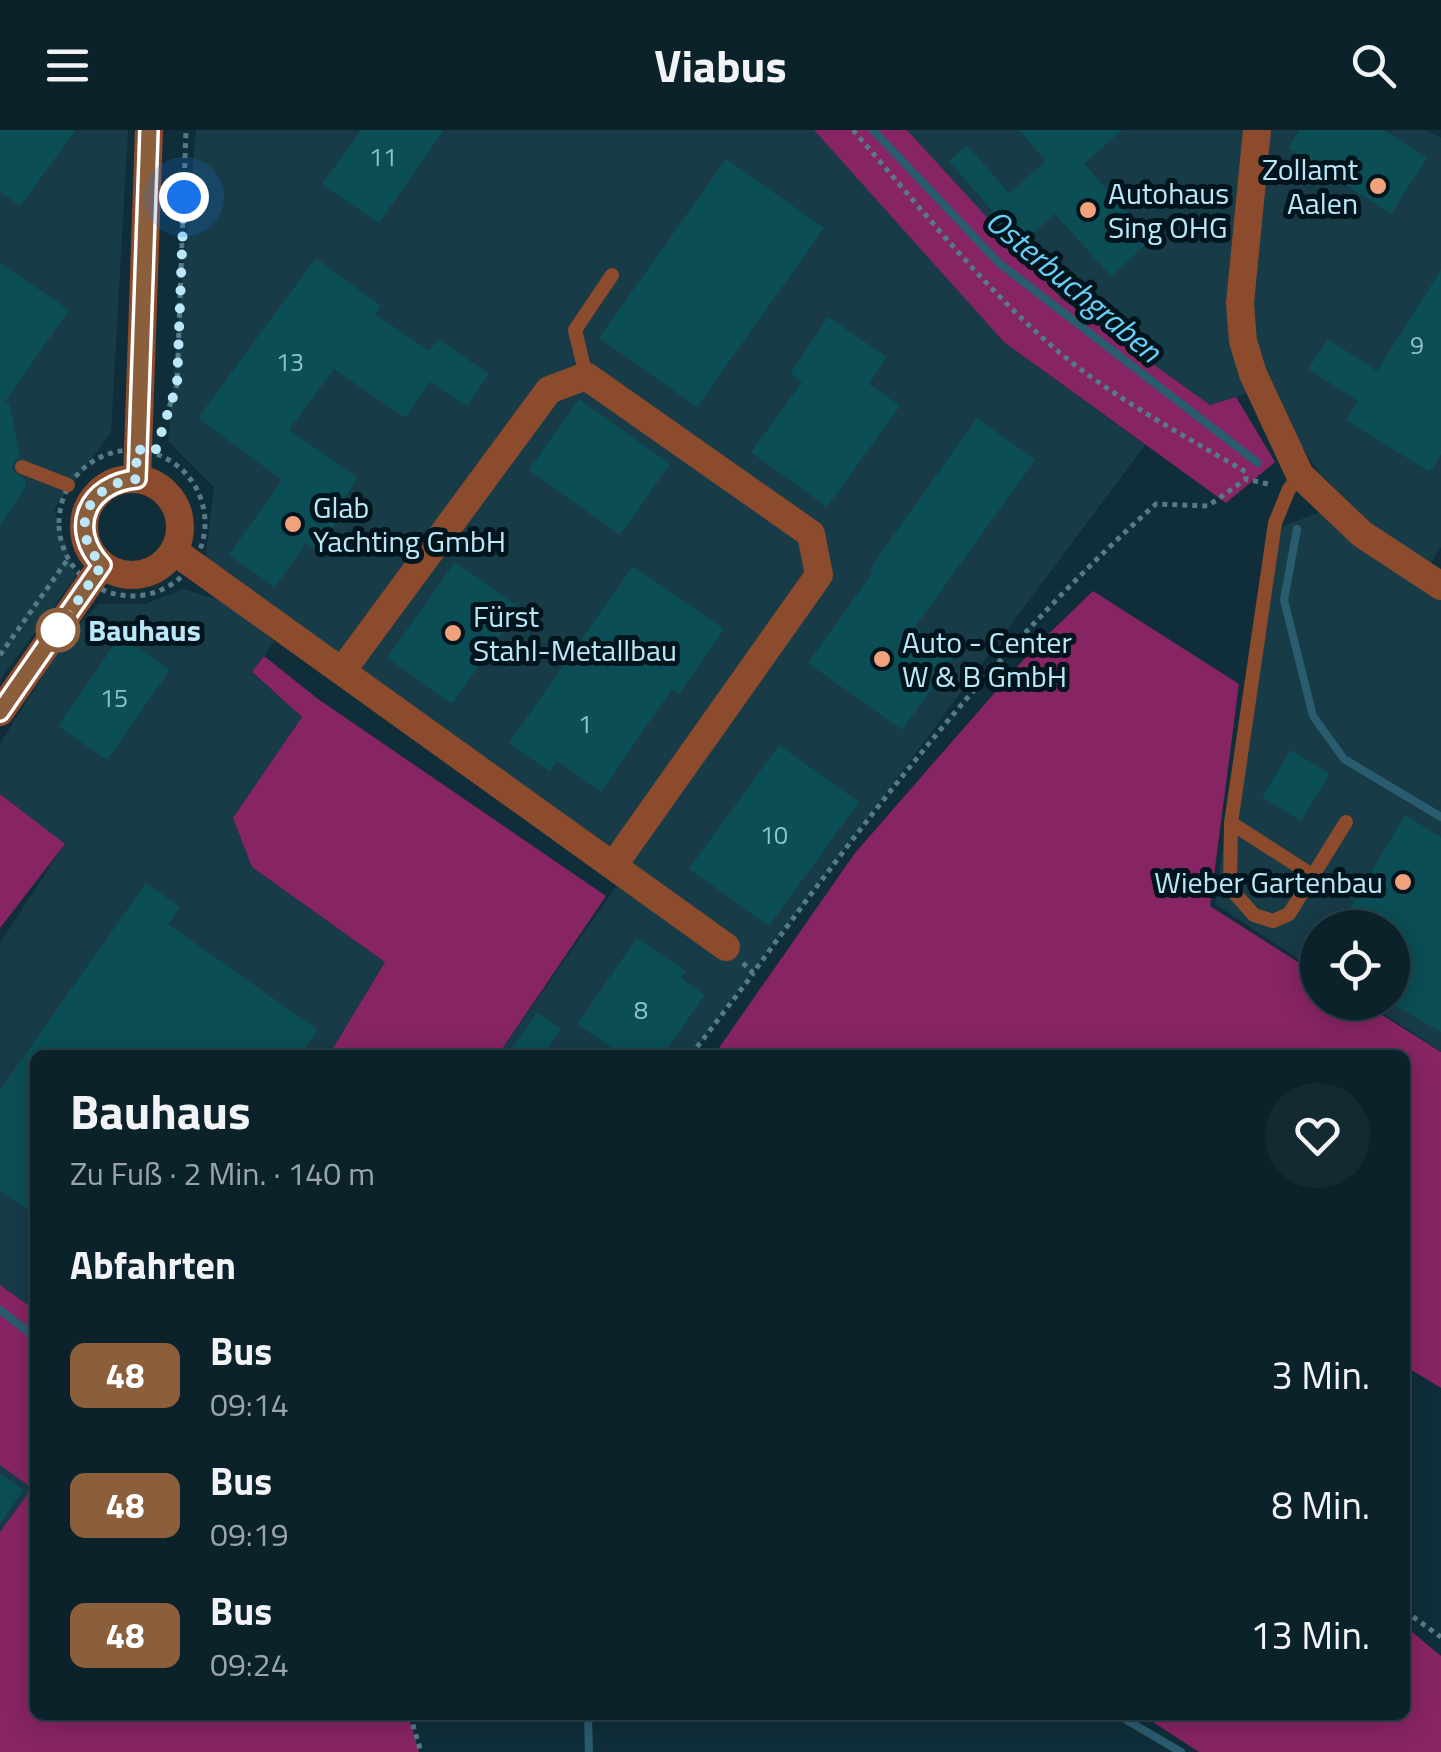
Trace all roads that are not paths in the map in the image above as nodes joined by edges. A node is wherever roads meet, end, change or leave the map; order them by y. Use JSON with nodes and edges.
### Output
{"nodes":[{"id":1,"x":149,"y":130,"type":"edge"},
{"id":2,"x":1257,"y":130,"type":"edge"},
{"id":3,"x":612,"y":276,"type":"dead end"},
{"id":4,"x":586,"y":376,"type":"junction"},
{"id":5,"x":22,"y":467,"type":"dead end"},
{"id":6,"x":137,"y":479,"type":"junction"},
{"id":7,"x":1295,"y":482,"type":"junction"},
{"id":8,"x":68,"y":485,"type":"road end"},
{"id":9,"x":184,"y":557,"type":"junction"},
{"id":10,"x":96,"y":575,"type":"junction"},
{"id":11,"x":1441,"y":586,"type":"edge"},
{"id":12,"x":342,"y":672,"type":"junction"},
{"id":13,"x":0,"y":712,"type":"edge"},
{"id":14,"x":1346,"y":822,"type":"dead end"},
{"id":15,"x":1230,"y":823,"type":"junction"},
{"id":16,"x":613,"y":866,"type":"junction"},
{"id":17,"x":1312,"y":874,"type":"junction"},
{"id":18,"x":726,"y":947,"type":"road end"}],
"edges":[{"from":1,"to":6,"type":"street"},
{"from":2,"to":7,"type":"street"},
{"from":3,"to":4,"type":"lane"},
{"from":4,"to":12,"type":"street"},
{"from":4,"to":16,"type":"street"},
{"from":5,"to":8,"type":"lane"},
{"from":6,"to":9,"type":"street"},
{"from":6,"to":10,"type":"street"},
{"from":7,"to":11,"type":"street"},
{"from":7,"to":15,"type":"lane"},
{"from":9,"to":10,"type":"street"},
{"from":9,"to":12,"type":"street"},
{"from":10,"to":13,"type":"street"},
{"from":12,"to":16,"type":"street"},
{"from":14,"to":17,"type":"lane"},
{"from":15,"to":17,"type":"lane"},
{"from":15,"to":17,"type":"lane"},
{"from":16,"to":18,"type":"street"}]}
